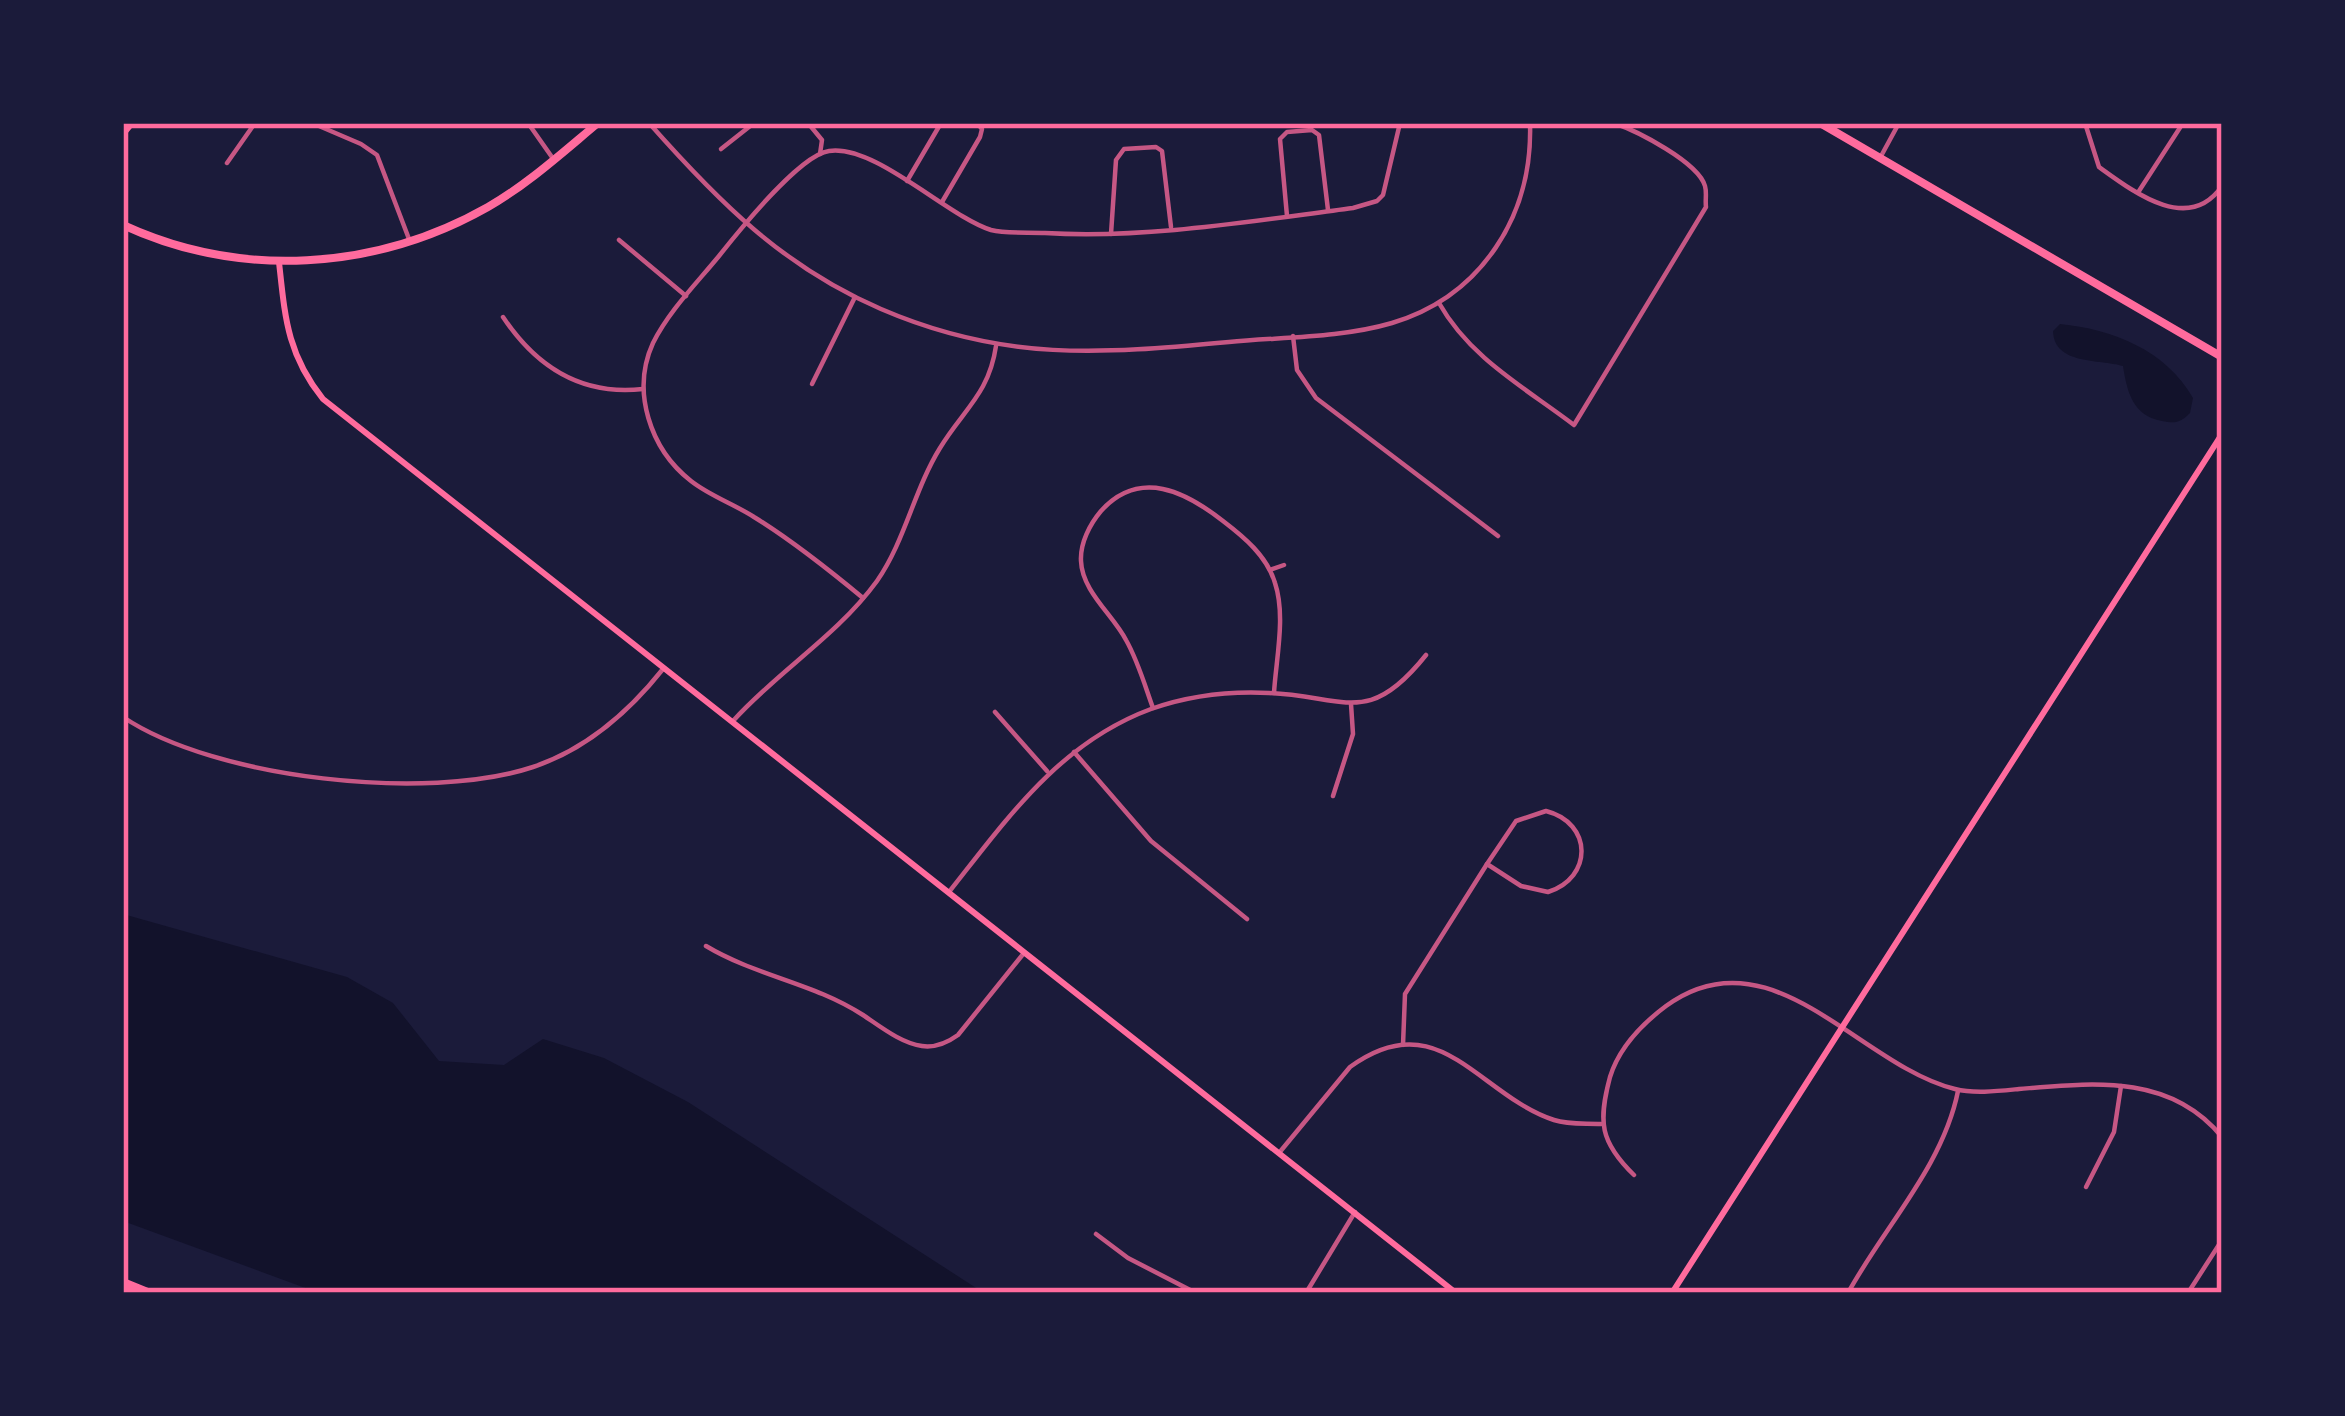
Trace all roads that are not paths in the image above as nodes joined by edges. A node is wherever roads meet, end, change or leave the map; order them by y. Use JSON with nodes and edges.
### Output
{"nodes":[{"id":1,"x":133,"y":123,"type":"edge"},
{"id":2,"x":255,"y":123,"type":"edge"},
{"id":3,"x":312,"y":123,"type":"edge"},
{"id":4,"x":527,"y":123,"type":"edge"},
{"id":5,"x":598,"y":123,"type":"edge"},
{"id":6,"x":649,"y":123,"type":"edge"},
{"id":7,"x":754,"y":123,"type":"edge"},
{"id":8,"x":808,"y":123,"type":"edge"},
{"id":9,"x":941,"y":123,"type":"edge"},
{"id":10,"x":976,"y":123,"type":"edge"},
{"id":11,"x":1400,"y":123,"type":"edge"},
{"id":12,"x":1530,"y":123,"type":"edge"},
{"id":13,"x":1614,"y":123,"type":"edge"},
{"id":14,"x":1820,"y":123,"type":"edge"},
{"id":15,"x":1899,"y":123,"type":"edge"},
{"id":16,"x":2086,"y":123,"type":"edge"},
{"id":17,"x":2183,"y":123,"type":"edge"},
{"id":18,"x":123,"y":134,"type":"edge"},
{"id":19,"x":721,"y":149,"type":"dead end"},
{"id":20,"x":820,"y":154,"type":"junction"},
{"id":21,"x":1880,"y":158,"type":"junction"},
{"id":22,"x":554,"y":160,"type":"junction"},
{"id":23,"x":227,"y":163,"type":"dead end"},
{"id":24,"x":907,"y":181,"type":"junction"},
{"id":25,"x":2222,"y":186,"type":"edge"},
{"id":26,"x":2139,"y":191,"type":"junction"},
{"id":27,"x":942,"y":202,"type":"junction"},
{"id":28,"x":1328,"y":211,"type":"junction"},
{"id":29,"x":1287,"y":216,"type":"junction"},
{"id":30,"x":745,"y":224,"type":"junction"},
{"id":31,"x":123,"y":225,"type":"edge"},
{"id":32,"x":1172,"y":229,"type":"junction"},
{"id":33,"x":1112,"y":234,"type":"junction"},
{"id":34,"x":620,"y":240,"type":"dead end"},
{"id":35,"x":410,"y":241,"type":"junction"},
{"id":36,"x":279,"y":262,"type":"junction"},
{"id":37,"x":686,"y":296,"type":"junction"},
{"id":38,"x":855,"y":297,"type":"junction"},
{"id":39,"x":1438,"y":303,"type":"junction"},
{"id":40,"x":503,"y":317,"type":"dead end"},
{"id":41,"x":1293,"y":336,"type":"junction"},
{"id":42,"x":996,"y":346,"type":"junction"},
{"id":43,"x":2222,"y":357,"type":"edge"},
{"id":44,"x":812,"y":384,"type":"dead end"},
{"id":45,"x":644,"y":389,"type":"junction"},
{"id":46,"x":2222,"y":434,"type":"edge"},
{"id":47,"x":1498,"y":536,"type":"dead end"},
{"id":48,"x":1284,"y":565,"type":"dead end"},
{"id":49,"x":1270,"y":570,"type":"junction"},
{"id":50,"x":863,"y":598,"type":"junction"},
{"id":51,"x":1426,"y":656,"type":"dead end"},
{"id":52,"x":663,"y":668,"type":"junction"},
{"id":53,"x":1274,"y":693,"type":"junction"},
{"id":54,"x":1351,"y":704,"type":"junction"},
{"id":55,"x":1153,"y":709,"type":"junction"},
{"id":56,"x":995,"y":712,"type":"dead end"},
{"id":57,"x":123,"y":717,"type":"edge"},
{"id":58,"x":733,"y":722,"type":"junction"},
{"id":59,"x":1073,"y":752,"type":"junction"},
{"id":60,"x":1048,"y":772,"type":"junction"},
{"id":61,"x":1333,"y":796,"type":"dead end"},
{"id":62,"x":1486,"y":864,"type":"junction"},
{"id":63,"x":949,"y":892,"type":"junction"},
{"id":64,"x":1247,"y":919,"type":"dead end"},
{"id":65,"x":706,"y":946,"type":"dead end"},
{"id":66,"x":1024,"y":952,"type":"junction"},
{"id":67,"x":1841,"y":1028,"type":"junction"},
{"id":68,"x":1403,"y":1045,"type":"junction"},
{"id":69,"x":2122,"y":1084,"type":"junction"},
{"id":70,"x":1958,"y":1090,"type":"junction"},
{"id":71,"x":1601,"y":1124,"type":"junction"},
{"id":72,"x":2222,"y":1137,"type":"edge"},
{"id":73,"x":1280,"y":1153,"type":"junction"},
{"id":74,"x":1634,"y":1175,"type":"dead end"},
{"id":75,"x":2086,"y":1187,"type":"dead end"},
{"id":76,"x":1355,"y":1212,"type":"junction"},
{"id":77,"x":1096,"y":1234,"type":"dead end"},
{"id":78,"x":2222,"y":1240,"type":"edge"},
{"id":79,"x":123,"y":1282,"type":"edge"},
{"id":80,"x":150,"y":1293,"type":"edge"},
{"id":81,"x":1196,"y":1293,"type":"edge"},
{"id":82,"x":1306,"y":1293,"type":"edge"},
{"id":83,"x":1456,"y":1293,"type":"edge"},
{"id":84,"x":1672,"y":1293,"type":"edge"},
{"id":85,"x":1848,"y":1293,"type":"edge"},
{"id":86,"x":2188,"y":1293,"type":"edge"}],
"edges":[{"from":1,"to":18,"type":"main road"},
{"from":2,"to":23,"type":"street"},
{"from":3,"to":35,"type":"street"},
{"from":4,"to":22,"type":"street"},
{"from":5,"to":22,"type":"main road"},
{"from":6,"to":30,"type":"street"},
{"from":7,"to":19,"type":"street"},
{"from":8,"to":20,"type":"street"},
{"from":9,"to":24,"type":"street"},
{"from":10,"to":27,"type":"street"},
{"from":11,"to":28,"type":"street"},
{"from":12,"to":39,"type":"street"},
{"from":13,"to":39,"type":"street"},
{"from":14,"to":21,"type":"main road"},
{"from":15,"to":21,"type":"street"},
{"from":16,"to":26,"type":"street"},
{"from":17,"to":26,"type":"street"},
{"from":20,"to":24,"type":"street"},
{"from":20,"to":30,"type":"street"},
{"from":21,"to":43,"type":"main road"},
{"from":22,"to":35,"type":"main road"},
{"from":24,"to":27,"type":"street"},
{"from":25,"to":26,"type":"street"},
{"from":27,"to":33,"type":"street"},
{"from":28,"to":29,"type":"street"},
{"from":28,"to":29,"type":"street"},
{"from":29,"to":32,"type":"street"},
{"from":30,"to":37,"type":"street"},
{"from":30,"to":38,"type":"street"},
{"from":31,"to":36,"type":"main road"},
{"from":32,"to":33,"type":"street"},
{"from":32,"to":33,"type":"street"},
{"from":34,"to":37,"type":"street"},
{"from":35,"to":36,"type":"main road"},
{"from":36,"to":52,"type":"main road"},
{"from":37,"to":45,"type":"street"},
{"from":38,"to":42,"type":"street"},
{"from":38,"to":44,"type":"street"},
{"from":39,"to":41,"type":"street"},
{"from":40,"to":45,"type":"street"},
{"from":41,"to":42,"type":"street"},
{"from":41,"to":47,"type":"street"},
{"from":42,"to":50,"type":"street"},
{"from":45,"to":50,"type":"street"},
{"from":46,"to":67,"type":"main road"},
{"from":48,"to":49,"type":"street"},
{"from":49,"to":53,"type":"street"},
{"from":49,"to":55,"type":"street"},
{"from":50,"to":58,"type":"street"},
{"from":51,"to":54,"type":"street"},
{"from":52,"to":57,"type":"street"},
{"from":52,"to":58,"type":"main road"},
{"from":53,"to":54,"type":"street"},
{"from":53,"to":55,"type":"street"},
{"from":54,"to":61,"type":"street"},
{"from":55,"to":59,"type":"street"},
{"from":56,"to":60,"type":"street"},
{"from":58,"to":63,"type":"main road"},
{"from":59,"to":60,"type":"street"},
{"from":59,"to":64,"type":"street"},
{"from":60,"to":63,"type":"street"},
{"from":62,"to":62,"type":"street"},
{"from":62,"to":68,"type":"street"},
{"from":63,"to":66,"type":"main road"},
{"from":65,"to":66,"type":"street"},
{"from":66,"to":73,"type":"main road"},
{"from":67,"to":70,"type":"street"},
{"from":67,"to":71,"type":"street"},
{"from":67,"to":84,"type":"main road"},
{"from":68,"to":71,"type":"street"},
{"from":68,"to":73,"type":"street"},
{"from":69,"to":70,"type":"street"},
{"from":69,"to":72,"type":"street"},
{"from":69,"to":75,"type":"street"},
{"from":70,"to":85,"type":"street"},
{"from":71,"to":74,"type":"street"},
{"from":73,"to":76,"type":"main road"},
{"from":76,"to":82,"type":"street"},
{"from":76,"to":83,"type":"main road"},
{"from":77,"to":81,"type":"street"},
{"from":78,"to":86,"type":"street"},
{"from":79,"to":80,"type":"main road"}]}
